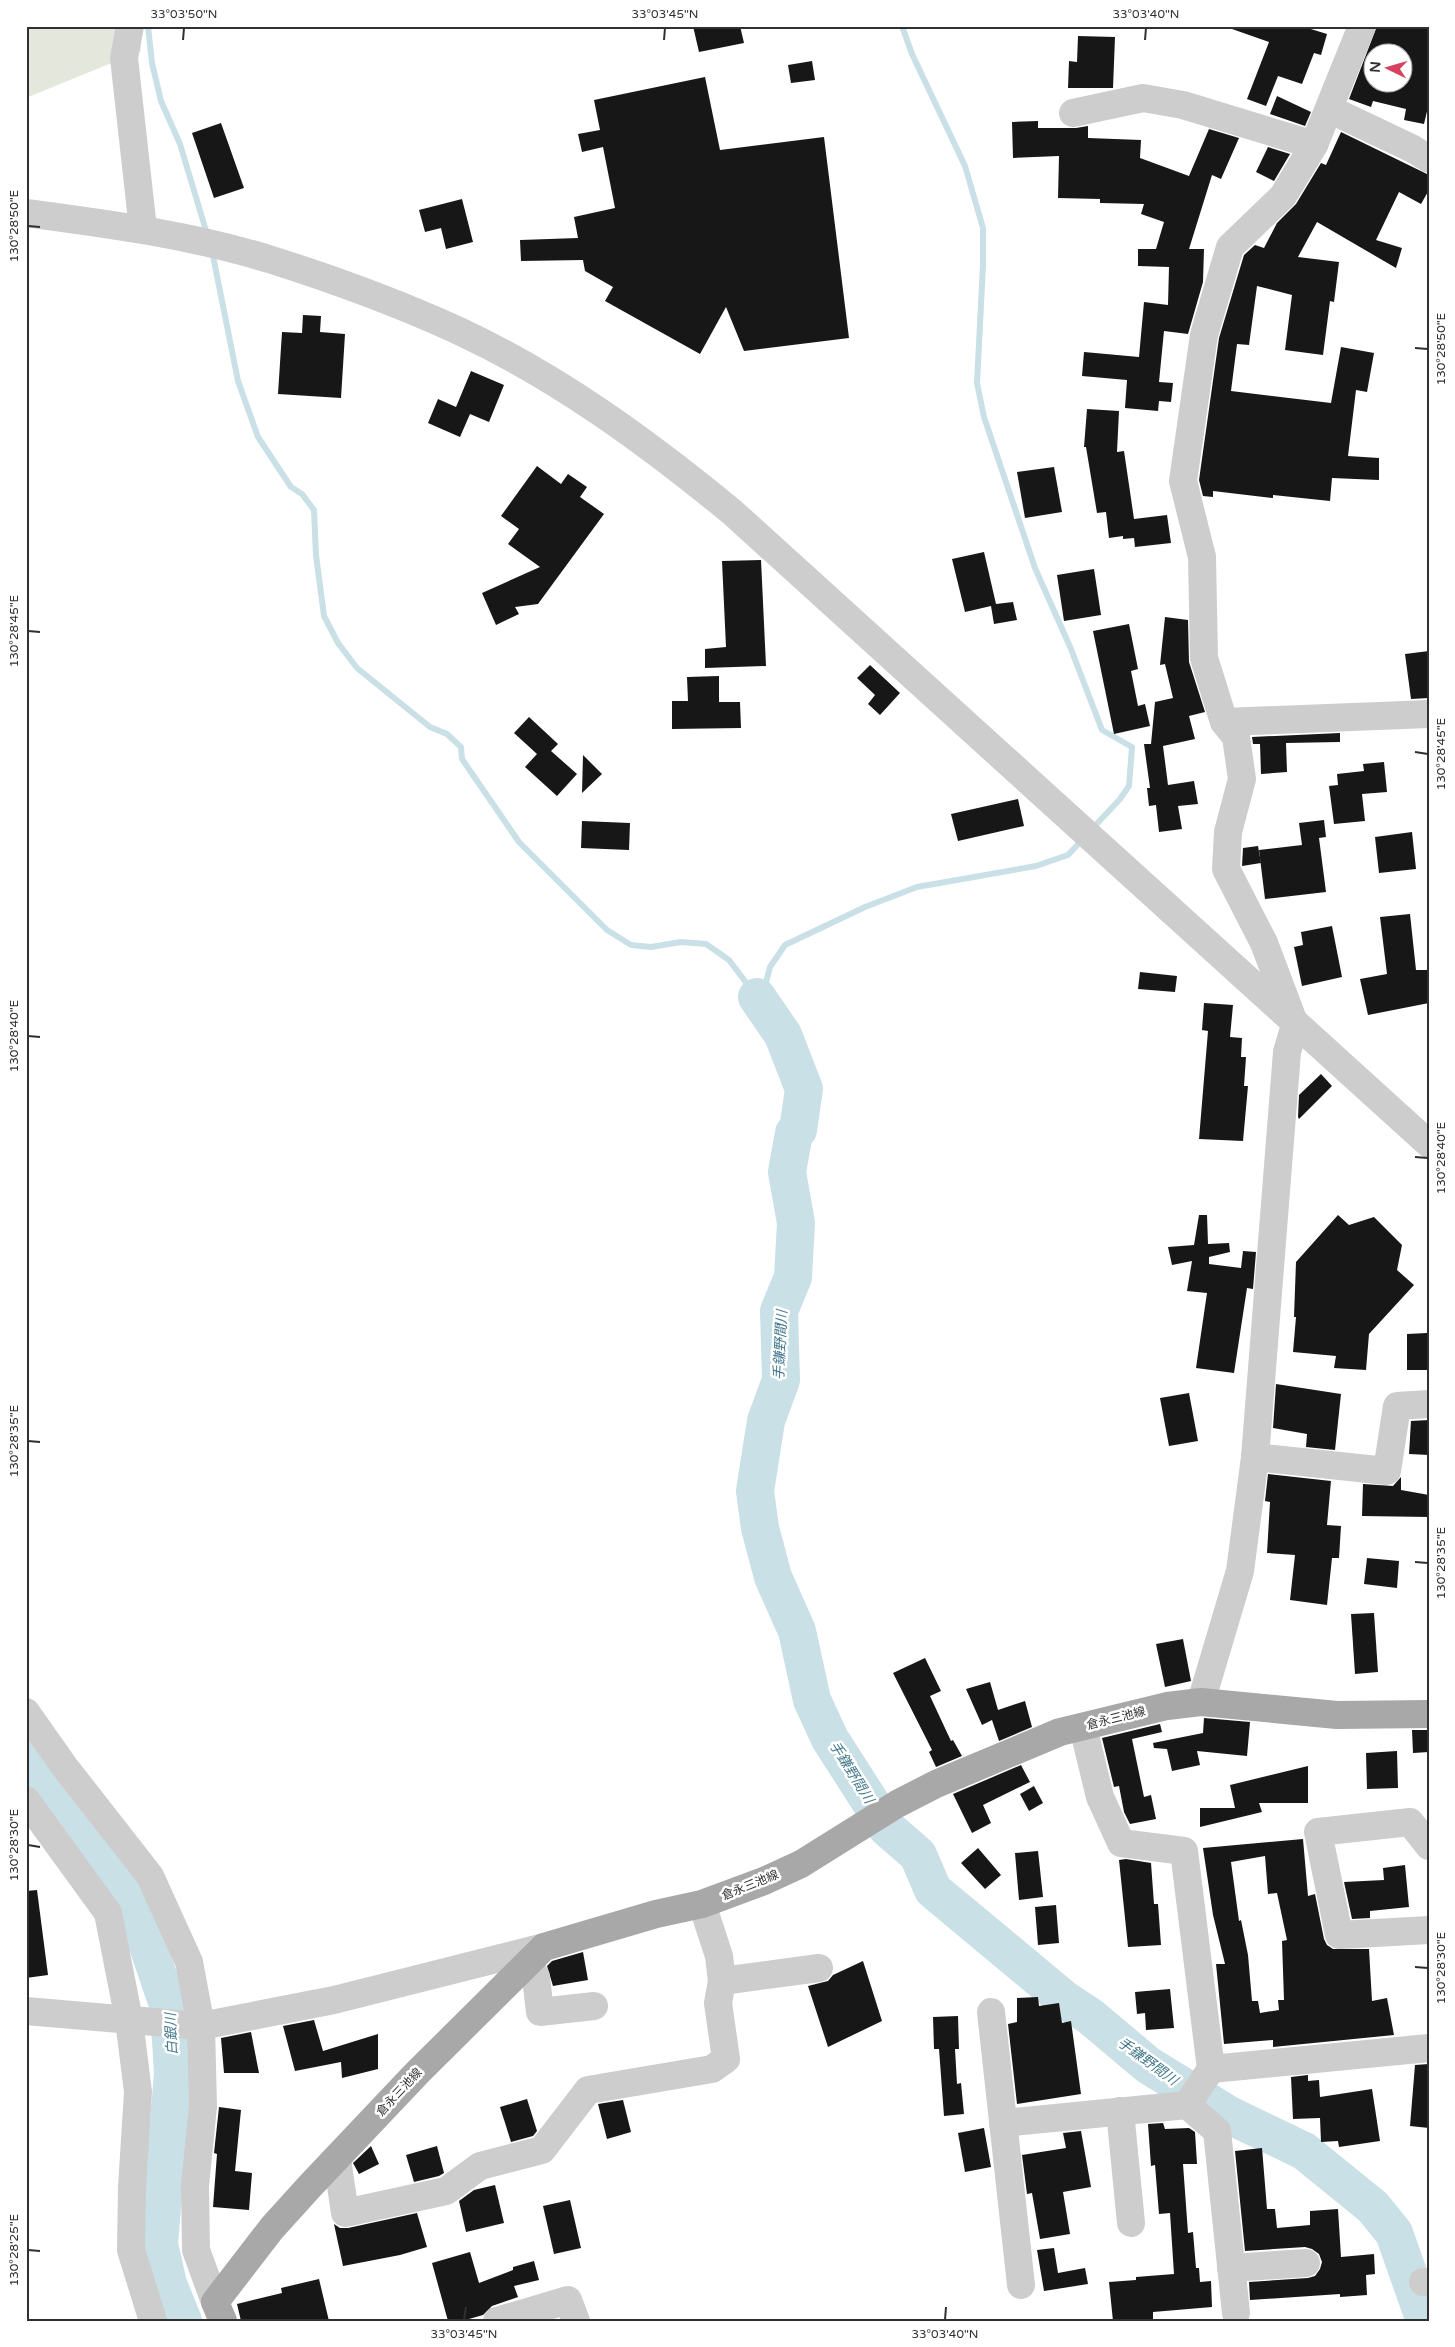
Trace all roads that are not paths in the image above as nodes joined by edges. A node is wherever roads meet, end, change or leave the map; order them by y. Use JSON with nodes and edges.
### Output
{"nodes":[{"id":1,"x":130,"y":26,"type":"edge"},
{"id":2,"x":1362,"y":26,"type":"edge"},
{"id":3,"x":1329,"y":109,"type":"junction"},
{"id":4,"x":1073,"y":113,"type":"dead end"},
{"id":5,"x":1314,"y":145,"type":"junction"},
{"id":6,"x":1429,"y":159,"type":"edge"},
{"id":7,"x":26,"y":213,"type":"edge"},
{"id":8,"x":143,"y":229,"type":"junction"},
{"id":9,"x":1429,"y":714,"type":"edge"},
{"id":10,"x":1224,"y":722,"type":"junction"},
{"id":11,"x":1295,"y":1025,"type":"junction"},
{"id":12,"x":1429,"y":1144,"type":"edge"},
{"id":13,"x":1429,"y":1404,"type":"edge"},
{"id":14,"x":1255,"y":1457,"type":"junction"},
{"id":15,"x":1201,"y":1702,"type":"junction"},
{"id":16,"x":26,"y":1712,"type":"edge"},
{"id":17,"x":1429,"y":1714,"type":"edge"},
{"id":18,"x":1083,"y":1727,"type":"junction"},
{"id":19,"x":26,"y":1800,"type":"edge"},
{"id":20,"x":1429,"y":1846,"type":"edge"},
{"id":21,"x":702,"y":1904,"type":"junction"},
{"id":22,"x":1429,"y":1930,"type":"edge"},
{"id":23,"x":536,"y":1955,"type":"junction"},
{"id":24,"x":819,"y":1968,"type":"dead end"},
{"id":25,"x":722,"y":1981,"type":"junction"},
{"id":26,"x":594,"y":2006,"type":"dead end"},
{"id":27,"x":26,"y":2011,"type":"edge"},
{"id":28,"x":991,"y":2012,"type":"dead end"},
{"id":29,"x":129,"y":2020,"type":"junction"},
{"id":30,"x":201,"y":2026,"type":"junction"},
{"id":31,"x":1429,"y":2048,"type":"edge"},
{"id":32,"x":1211,"y":2069,"type":"junction"},
{"id":33,"x":1187,"y":2105,"type":"junction"},
{"id":34,"x":1120,"y":2111,"type":"junction"},
{"id":35,"x":1003,"y":2123,"type":"junction"},
{"id":36,"x":337,"y":2159,"type":"junction"},
{"id":37,"x":1131,"y":2223,"type":"dead end"},
{"id":38,"x":1306,"y":2263,"type":"dead end"},
{"id":39,"x":1231,"y":2268,"type":"junction"},
{"id":40,"x":1021,"y":2285,"type":"dead end"},
{"id":41,"x":219,"y":2311,"type":"edge"},
{"id":42,"x":1236,"y":2313,"type":"dead end"},
{"id":43,"x":153,"y":2321,"type":"edge"},
{"id":44,"x":497,"y":2321,"type":"edge"},
{"id":45,"x":576,"y":2321,"type":"edge"}],
"edges":[{"from":1,"to":8,"type":"street"},
{"from":2,"to":3,"type":"street"},
{"from":3,"to":5,"type":"street"},
{"from":3,"to":6,"type":"street"},
{"from":4,"to":5,"type":"street"},
{"from":5,"to":10,"type":"street"},
{"from":7,"to":8,"type":"street"},
{"from":8,"to":11,"type":"street"},
{"from":9,"to":10,"type":"street"},
{"from":10,"to":11,"type":"street"},
{"from":11,"to":12,"type":"street"},
{"from":11,"to":14,"type":"street"},
{"from":13,"to":14,"type":"street"},
{"from":14,"to":15,"type":"street"},
{"from":15,"to":17,"type":"main road","name":"倉永三池線"},
{"from":15,"to":18,"type":"main road","name":"倉永三池線"},
{"from":16,"to":30,"type":"street"},
{"from":18,"to":21,"type":"main road","name":"倉永三池線"},
{"from":18,"to":32,"type":"street"},
{"from":19,"to":29,"type":"street"},
{"from":20,"to":22,"type":"street"},
{"from":21,"to":23,"type":"main road","name":"倉永三池線"},
{"from":21,"to":25,"type":"street"},
{"from":23,"to":26,"type":"street"},
{"from":23,"to":30,"type":"street"},
{"from":23,"to":36,"type":"main road","name":"倉永三池線"},
{"from":24,"to":25,"type":"street"},
{"from":25,"to":36,"type":"street"},
{"from":27,"to":29,"type":"street"},
{"from":28,"to":35,"type":"street"},
{"from":29,"to":30,"type":"street"},
{"from":29,"to":43,"type":"street"},
{"from":30,"to":41,"type":"street"},
{"from":31,"to":32,"type":"street"},
{"from":32,"to":33,"type":"street"},
{"from":33,"to":34,"type":"street"},
{"from":33,"to":39,"type":"street"},
{"from":34,"to":35,"type":"street"},
{"from":34,"to":37,"type":"street"},
{"from":35,"to":40,"type":"street"},
{"from":36,"to":41,"type":"main road","name":"倉永三池線"},
{"from":38,"to":39,"type":"street"},
{"from":39,"to":42,"type":"street"},
{"from":44,"to":45,"type":"street"}]}
